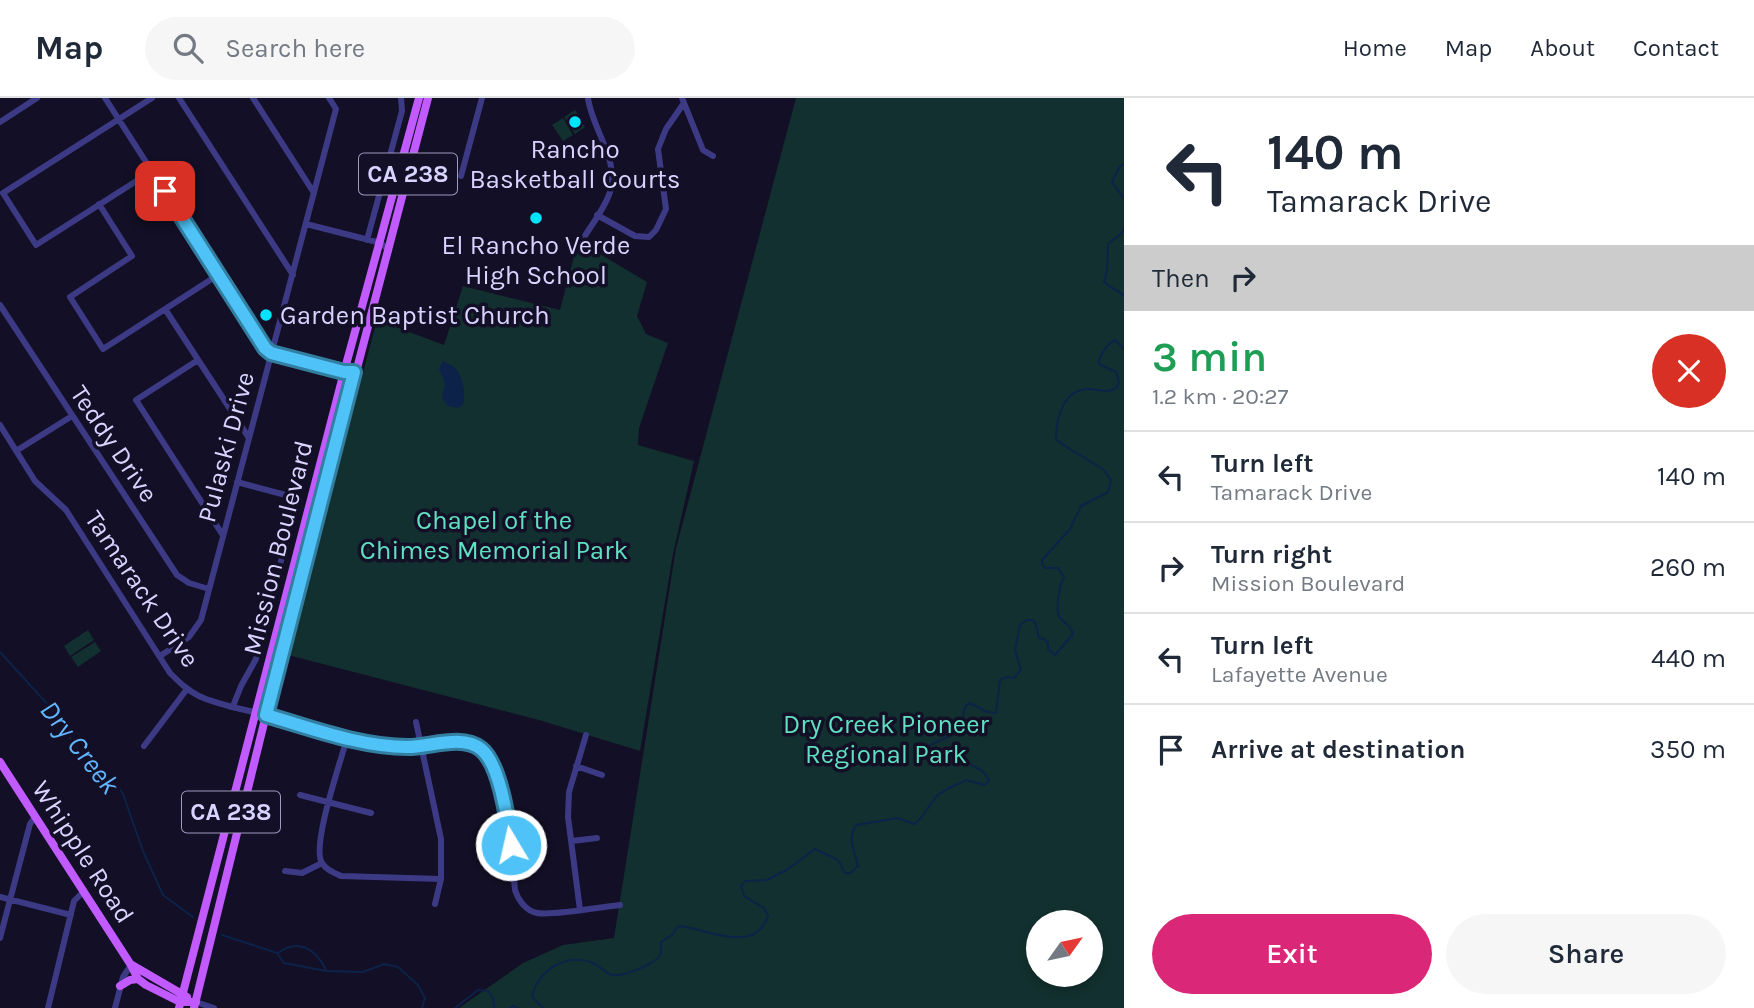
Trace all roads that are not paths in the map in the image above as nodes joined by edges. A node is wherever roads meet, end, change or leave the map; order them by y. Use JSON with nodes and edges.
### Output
{"nodes":[{"id":1,"x":105,"y":98,"type":"edge"},
{"id":2,"x":152,"y":98,"type":"edge"},
{"id":3,"x":180,"y":98,"type":"edge"},
{"id":4,"x":253,"y":98,"type":"edge"},
{"id":5,"x":329,"y":98,"type":"edge"},
{"id":6,"x":401,"y":98,"type":"edge"},
{"id":7,"x":419,"y":98,"type":"edge"},
{"id":8,"x":428,"y":98,"type":"edge"},
{"id":9,"x":482,"y":98,"type":"edge"},
{"id":10,"x":588,"y":98,"type":"edge"},
{"id":11,"x":33,"y":99,"type":"edge"},
{"id":12,"x":683,"y":101,"type":"edge"},
{"id":13,"x":118,"y":119,"type":"junction"},
{"id":14,"x":0,"y":122,"type":"edge"},
{"id":15,"x":713,"y":156,"type":"dead end"},
{"id":16,"x":152,"y":171,"type":"junction"},
{"id":17,"x":461,"y":176,"type":"dead end"},
{"id":18,"x":314,"y":193,"type":"junction"},
{"id":19,"x":99,"y":204,"type":"junction"},
{"id":20,"x":597,"y":215,"type":"junction"},
{"id":21,"x":306,"y":224,"type":"junction"},
{"id":22,"x":583,"y":239,"type":"dead end"},
{"id":23,"x":367,"y":240,"type":"junction"},
{"id":24,"x":381,"y":243,"type":"junction"},
{"id":25,"x":389,"y":251,"type":"junction"},
{"id":26,"x":218,"y":275,"type":"junction"},
{"id":27,"x":293,"y":275,"type":"junction"},
{"id":28,"x":0,"y":305,"type":"edge"},
{"id":29,"x":165,"y":309,"type":"junction"},
{"id":30,"x":271,"y":353,"type":"junction"},
{"id":31,"x":198,"y":359,"type":"junction"},
{"id":32,"x":344,"y":372,"type":"junction"},
{"id":33,"x":354,"y":372,"type":"junction"},
{"id":34,"x":72,"y":416,"type":"junction"},
{"id":35,"x":0,"y":425,"type":"edge"},
{"id":36,"x":249,"y":438,"type":"junction"},
{"id":37,"x":16,"y":451,"type":"junction"},
{"id":38,"x":237,"y":482,"type":"junction"},
{"id":39,"x":222,"y":534,"type":"junction"},
{"id":40,"x":209,"y":589,"type":"junction"},
{"id":41,"x":160,"y":656,"type":"junction"},
{"id":42,"x":187,"y":689,"type":"junction"},
{"id":43,"x":233,"y":706,"type":"junction"},
{"id":44,"x":261,"y":714,"type":"junction"},
{"id":45,"x":415,"y":722,"type":"dead end"},
{"id":46,"x":586,"y":735,"type":"dead end"},
{"id":47,"x":347,"y":738,"type":"junction"},
{"id":48,"x":144,"y":746,"type":"dead end"},
{"id":49,"x":419,"y":746,"type":"junction"},
{"id":50,"x":0,"y":762,"type":"edge"},
{"id":51,"x":576,"y":766,"type":"junction"},
{"id":52,"x":602,"y":775,"type":"dead end"},
{"id":53,"x":300,"y":795,"type":"dead end"},
{"id":54,"x":330,"y":802,"type":"junction"},
{"id":55,"x":371,"y":813,"type":"dead end"},
{"id":56,"x":35,"y":817,"type":"junction"},
{"id":57,"x":597,"y":838,"type":"dead end"},
{"id":58,"x":572,"y":841,"type":"junction"},
{"id":59,"x":322,"y":863,"type":"junction"},
{"id":60,"x":285,"y":871,"type":"dead end"},
{"id":61,"x":441,"y":879,"type":"junction"},
{"id":62,"x":83,"y":892,"type":"junction"},
{"id":63,"x":0,"y":897,"type":"edge"},
{"id":64,"x":9,"y":900,"type":"junction"},
{"id":65,"x":435,"y":904,"type":"dead end"},
{"id":66,"x":620,"y":905,"type":"dead end"},
{"id":67,"x":580,"y":910,"type":"junction"},
{"id":68,"x":71,"y":915,"type":"junction"},
{"id":69,"x":0,"y":938,"type":"edge"},
{"id":70,"x":131,"y":965,"type":"junction"},
{"id":71,"x":138,"y":979,"type":"junction"},
{"id":72,"x":120,"y":986,"type":"junction"},
{"id":73,"x":181,"y":1001,"type":"edge"},
{"id":74,"x":195,"y":1005,"type":"edge"},
{"id":75,"x":48,"y":1008,"type":"edge"},
{"id":76,"x":115,"y":1008,"type":"edge"},
{"id":77,"x":214,"y":1008,"type":"edge"}],
"edges":[{"from":1,"to":13,"type":"street"},
{"from":2,"to":13,"type":"street"},
{"from":3,"to":27,"type":"street"},
{"from":4,"to":18,"type":"street"},
{"from":5,"to":18,"type":"street","name":"Pulaski Drive"},
{"from":6,"to":23,"type":"street"},
{"from":7,"to":24,"type":"main road","name":"Mission Boulevard","number":"CA 238"},
{"from":8,"to":25,"type":"main road","name":"Mission Boulevard","number":"CA 238"},
{"from":9,"to":17,"type":"street"},
{"from":10,"to":20,"type":"street"},
{"from":11,"to":14,"type":"street"},
{"from":12,"to":15,"type":"street"},
{"from":12,"to":20,"type":"street"},
{"from":13,"to":16,"type":"street"},
{"from":13,"to":19,"type":"street"},
{"from":16,"to":19,"type":"street"},
{"from":16,"to":26,"type":"street"},
{"from":18,"to":21,"type":"street","name":"Pulaski Drive"},
{"from":19,"to":29,"type":"street"},
{"from":20,"to":22,"type":"street"},
{"from":21,"to":23,"type":"street"},
{"from":21,"to":27,"type":"street","name":"Pulaski Drive"},
{"from":23,"to":24,"type":"street"},
{"from":24,"to":25,"type":"street"},
{"from":24,"to":32,"type":"main road","name":"Mission Boulevard","number":"CA 238"},
{"from":25,"to":33,"type":"main road","name":"Mission Boulevard","number":"CA 238"},
{"from":26,"to":29,"type":"street"},
{"from":26,"to":30,"type":"street"},
{"from":27,"to":30,"type":"street","name":"Pulaski Drive"},
{"from":28,"to":34,"type":"street","name":"Teddy Drive"},
{"from":29,"to":31,"type":"street"},
{"from":30,"to":32,"type":"street"},
{"from":30,"to":36,"type":"street","name":"Pulaski Drive"},
{"from":31,"to":36,"type":"street"},
{"from":31,"to":39,"type":"street"},
{"from":32,"to":33,"type":"street"},
{"from":32,"to":44,"type":"main road","name":"Mission Boulevard","number":"CA 238"},
{"from":33,"to":44,"type":"main road","name":"Mission Boulevard","number":"CA 238"},
{"from":34,"to":37,"type":"street"},
{"from":34,"to":40,"type":"street","name":"Teddy Drive"},
{"from":35,"to":37,"type":"street","name":"Tamarack Drive"},
{"from":36,"to":38,"type":"street","name":"Pulaski Drive"},
{"from":37,"to":41,"type":"street","name":"Tamarack Drive"},
{"from":38,"to":39,"type":"street","name":"Pulaski Drive"},
{"from":38,"to":43,"type":"street"},
{"from":39,"to":40,"type":"street","name":"Pulaski Drive"},
{"from":40,"to":41,"type":"street","name":"Pulaski Drive"},
{"from":41,"to":42,"type":"street","name":"Tamarack Drive"},
{"from":42,"to":43,"type":"street","name":"Tamarack Drive"},
{"from":42,"to":48,"type":"street"},
{"from":43,"to":44,"type":"street","name":"Tamarack Drive"},
{"from":44,"to":47,"type":"street","name":"Tamarack Drive"},
{"from":44,"to":73,"type":"main road","name":"Mission Boulevard","number":"CA 238"},
{"from":44,"to":74,"type":"main road","name":"Mission Boulevard","number":"CA 238"},
{"from":45,"to":49,"type":"street"},
{"from":46,"to":51,"type":"street"},
{"from":47,"to":49,"type":"street","name":"Tamarack Drive"},
{"from":47,"to":54,"type":"street"},
{"from":49,"to":61,"type":"street"},
{"from":49,"to":67,"type":"street","name":"Tamarack Drive"},
{"from":50,"to":56,"type":"main road","name":"Whipple Road"},
{"from":51,"to":52,"type":"street"},
{"from":51,"to":58,"type":"street"},
{"from":53,"to":54,"type":"street"},
{"from":54,"to":55,"type":"street"},
{"from":54,"to":59,"type":"street"},
{"from":56,"to":62,"type":"main road","name":"Whipple Road"},
{"from":56,"to":64,"type":"street"},
{"from":57,"to":58,"type":"street"},
{"from":58,"to":67,"type":"street"},
{"from":59,"to":60,"type":"street"},
{"from":59,"to":61,"type":"street"},
{"from":61,"to":65,"type":"street"},
{"from":62,"to":68,"type":"street"},
{"from":62,"to":70,"type":"main road","name":"Whipple Road"},
{"from":63,"to":64,"type":"street"},
{"from":64,"to":68,"type":"street"},
{"from":64,"to":69,"type":"street"},
{"from":66,"to":67,"type":"street","name":"Tamarack Drive"},
{"from":68,"to":75,"type":"street"},
{"from":70,"to":71,"type":"main road","name":"Whipple Road"},
{"from":70,"to":72,"type":"street"},
{"from":70,"to":73,"type":"main road","name":"Whipple Road"},
{"from":71,"to":72,"type":"main road"},
{"from":71,"to":73,"type":"main road","name":"Whipple Road"},
{"from":72,"to":76,"type":"street"},
{"from":73,"to":74,"type":"main road","name":"Whipple Road"},
{"from":74,"to":77,"type":"street"}]}
